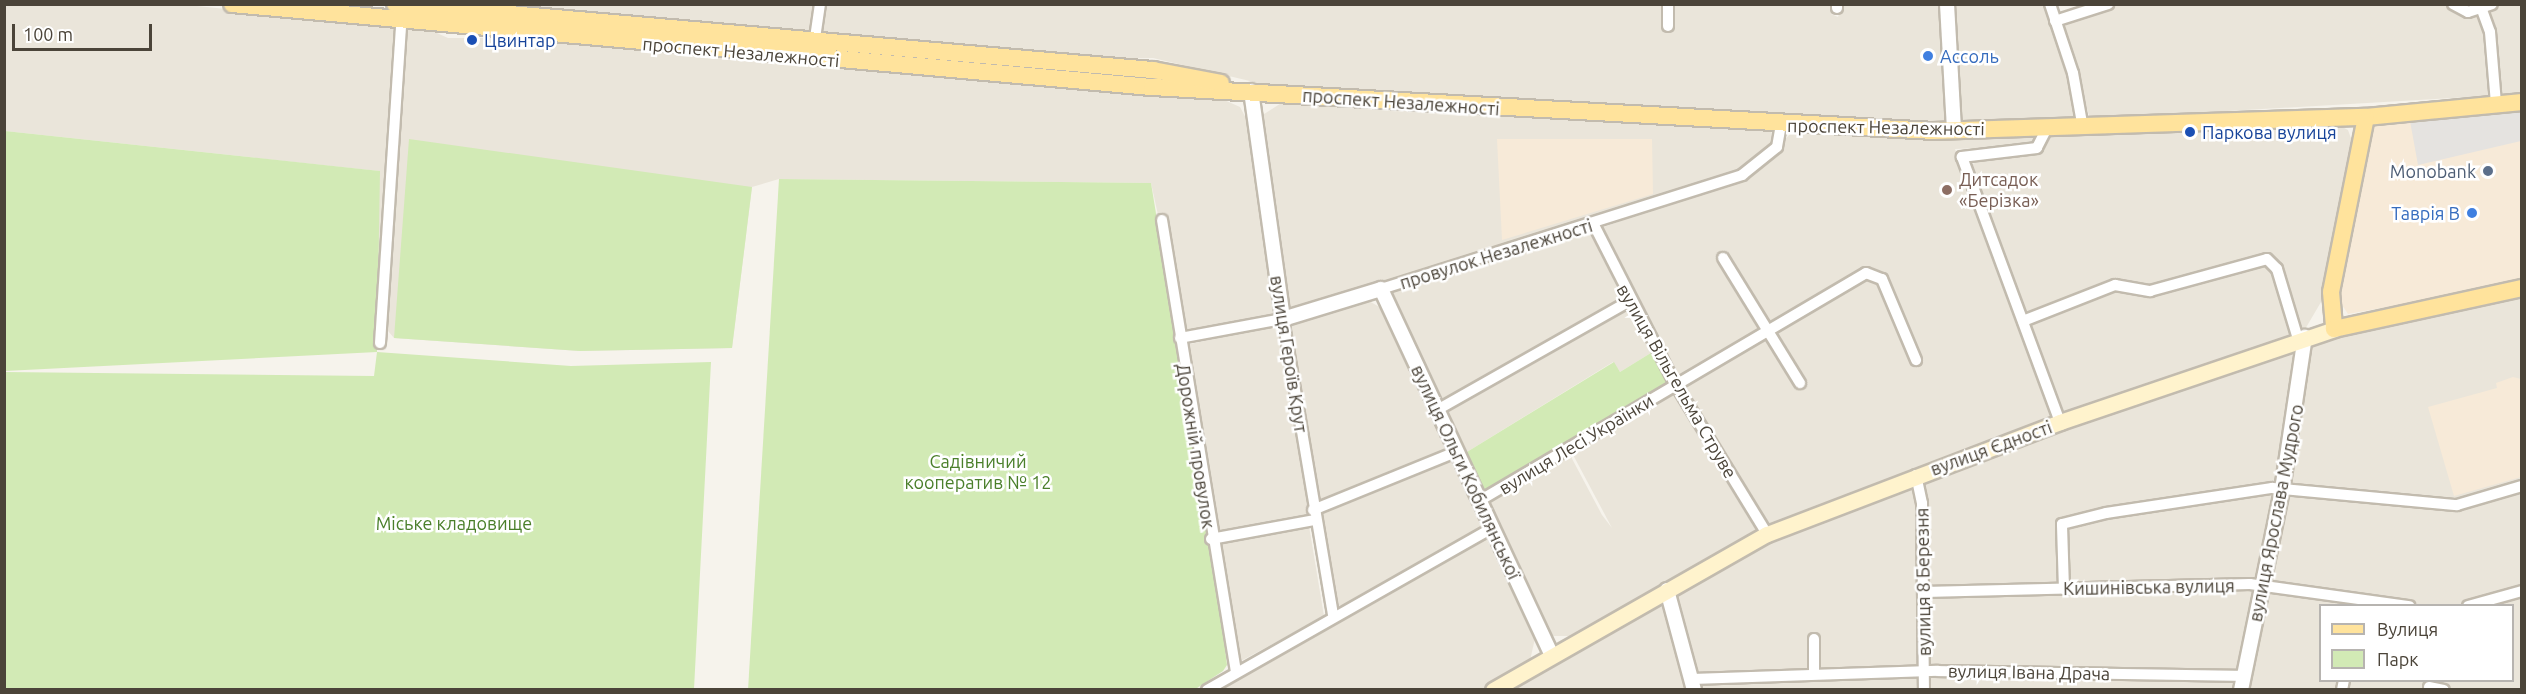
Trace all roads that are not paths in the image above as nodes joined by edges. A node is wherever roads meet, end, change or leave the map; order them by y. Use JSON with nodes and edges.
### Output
{"nodes":[{"id":1,"x":232,"y":4,"type":"edge"},
{"id":2,"x":395,"y":4,"type":"edge"},
{"id":3,"x":820,"y":4,"type":"edge"},
{"id":4,"x":1668,"y":4,"type":"edge"},
{"id":5,"x":1947,"y":4,"type":"edge"},
{"id":6,"x":2050,"y":4,"type":"edge"},
{"id":7,"x":2108,"y":4,"type":"edge"},
{"id":8,"x":2453,"y":4,"type":"edge"},
{"id":9,"x":2487,"y":7,"type":"edge"},
{"id":10,"x":402,"y":14,"type":"edge"},
{"id":11,"x":2055,"y":21,"type":"junction"},
{"id":12,"x":1668,"y":27,"type":"dead end"},
{"id":13,"x":814,"y":49,"type":"junction"},
{"id":14,"x":1251,"y":91,"type":"junction"},
{"id":15,"x":2522,"y":102,"type":"edge"},
{"id":16,"x":2496,"y":104,"type":"junction"},
{"id":17,"x":2366,"y":117,"type":"junction"},
{"id":18,"x":2082,"y":123,"type":"junction"},
{"id":19,"x":1781,"y":125,"type":"junction"},
{"id":20,"x":2047,"y":128,"type":"junction"},
{"id":21,"x":1954,"y":131,"type":"junction"},
{"id":22,"x":1162,"y":220,"type":"dead end"},
{"id":23,"x":1594,"y":225,"type":"junction"},
{"id":24,"x":1723,"y":258,"type":"dead end"},
{"id":25,"x":2522,"y":288,"type":"edge"},
{"id":26,"x":1381,"y":289,"type":"junction"},
{"id":27,"x":1630,"y":301,"type":"junction"},
{"id":28,"x":1283,"y":319,"type":"junction"},
{"id":29,"x":2023,"y":321,"type":"junction"},
{"id":30,"x":2334,"y":329,"type":"junction"},
{"id":31,"x":1766,"y":332,"type":"junction"},
{"id":32,"x":1180,"y":338,"type":"junction"},
{"id":33,"x":2301,"y":338,"type":"junction"},
{"id":34,"x":380,"y":343,"type":"dead end"},
{"id":35,"x":1916,"y":360,"type":"dead end"},
{"id":36,"x":1800,"y":383,"type":"dead end"},
{"id":37,"x":1677,"y":386,"type":"junction"},
{"id":38,"x":1437,"y":410,"type":"junction"},
{"id":39,"x":2060,"y":422,"type":"junction"},
{"id":40,"x":1456,"y":452,"type":"junction"},
{"id":41,"x":1916,"y":475,"type":"junction"},
{"id":42,"x":2522,"y":486,"type":"edge"},
{"id":43,"x":2282,"y":490,"type":"junction"},
{"id":44,"x":1479,"y":501,"type":"junction"},
{"id":45,"x":1314,"y":515,"type":"junction"},
{"id":46,"x":1492,"y":528,"type":"junction"},
{"id":47,"x":1767,"y":534,"type":"junction"},
{"id":48,"x":1211,"y":539,"type":"junction"},
{"id":49,"x":2262,"y":588,"type":"junction"},
{"id":50,"x":2064,"y":589,"type":"junction"},
{"id":51,"x":1667,"y":590,"type":"junction"},
{"id":52,"x":2522,"y":591,"type":"edge"},
{"id":53,"x":1924,"y":592,"type":"junction"},
{"id":54,"x":2361,"y":603,"type":"edge"},
{"id":55,"x":2377,"y":604,"type":"edge"},
{"id":56,"x":2475,"y":604,"type":"edge"},
{"id":57,"x":1334,"y":616,"type":"junction"},
{"id":58,"x":1814,"y":639,"type":"dead end"},
{"id":59,"x":1551,"y":654,"type":"junction"},
{"id":60,"x":1236,"y":671,"type":"junction"},
{"id":61,"x":1814,"y":674,"type":"junction"},
{"id":62,"x":1924,"y":674,"type":"junction"},
{"id":63,"x":2243,"y":683,"type":"edge"},
{"id":64,"x":1693,"y":684,"type":"edge"},
{"id":65,"x":2429,"y":686,"type":"edge"},
{"id":66,"x":1207,"y":690,"type":"edge"},
{"id":67,"x":1493,"y":690,"type":"edge"},
{"id":68,"x":1924,"y":690,"type":"edge"},
{"id":69,"x":2444,"y":690,"type":"edge"}],
"edges":[{"from":1,"to":10,"type":"main road","name":"проспект Незалежності"},
{"from":2,"to":10,"type":"main road","name":"проспект Незалежності"},
{"from":3,"to":13,"type":"street"},
{"from":4,"to":12,"type":"street"},
{"from":5,"to":21,"type":"street"},
{"from":6,"to":11,"type":"street"},
{"from":7,"to":11,"type":"street"},
{"from":8,"to":9,"type":"street"},
{"from":9,"to":16,"type":"street"},
{"from":10,"to":13,"type":"main road","name":"проспект Незалежності"},
{"from":10,"to":34,"type":"street"},
{"from":11,"to":18,"type":"street"},
{"from":13,"to":14,"type":"main road","name":"проспект Незалежності"},
{"from":14,"to":19,"type":"main road","name":"проспект Незалежності"},
{"from":14,"to":28,"type":"street","name":"вулиця Героїв Крут"},
{"from":15,"to":16,"type":"main road","name":"проспект Незалежності"},
{"from":16,"to":17,"type":"main road","name":"проспект Незалежності"},
{"from":17,"to":18,"type":"main road","name":"проспект Незалежності"},
{"from":17,"to":30,"type":"main road"},
{"from":18,"to":20,"type":"main road","name":"проспект Незалежності"},
{"from":19,"to":21,"type":"main road","name":"проспект Незалежності"},
{"from":19,"to":23,"type":"street","name":"провулок Незалежності"},
{"from":20,"to":21,"type":"main road","name":"проспект Незалежності"},
{"from":20,"to":29,"type":"street"},
{"from":22,"to":32,"type":"street","name":"Дорожній провулок"},
{"from":23,"to":26,"type":"street","name":"провулок Незалежності"},
{"from":23,"to":27,"type":"street","name":"вулиця Вільгельма Струве"},
{"from":24,"to":31,"type":"street"},
{"from":25,"to":30,"type":"main road","name":"вулиця Єдності"},
{"from":26,"to":28,"type":"street","name":"провулок Незалежності"},
{"from":26,"to":38,"type":"street","name":"вулиця Ольги Кобилянської"},
{"from":27,"to":37,"type":"street","name":"вулиця Вільгельма Струве"},
{"from":27,"to":38,"type":"street"},
{"from":28,"to":32,"type":"street","name":"провулок Незалежності"},
{"from":28,"to":45,"type":"street","name":"вулиця Героїв Крут"},
{"from":29,"to":33,"type":"street"},
{"from":29,"to":39,"type":"street"},
{"from":30,"to":33,"type":"main road","name":"вулиця Єдності"},
{"from":31,"to":35,"type":"street","name":"вулиця Лесі Українки"},
{"from":31,"to":36,"type":"street"},
{"from":31,"to":37,"type":"street","name":"вулиця Лесі Українки"},
{"from":32,"to":48,"type":"street","name":"Дорожній провулок"},
{"from":33,"to":39,"type":"main road","name":"вулиця Єдності"},
{"from":33,"to":43,"type":"street","name":"вулиця Ярослава Мудрого"},
{"from":37,"to":44,"type":"street","name":"вулиця Лесі Українки"},
{"from":37,"to":47,"type":"street","name":"вулиця Вільгельма Струве"},
{"from":38,"to":40,"type":"street","name":"вулиця Ольги Кобилянської"},
{"from":39,"to":41,"type":"main road","name":"вулиця Єдності"},
{"from":40,"to":44,"type":"street","name":"вулиця Ольги Кобилянської"},
{"from":40,"to":45,"type":"street"},
{"from":41,"to":47,"type":"main road","name":"вулиця Єдності"},
{"from":41,"to":53,"type":"street","name":"вулиця 8 Березня"},
{"from":42,"to":43,"type":"street"},
{"from":43,"to":49,"type":"street","name":"вулиця Ярослава Мудрого"},
{"from":43,"to":50,"type":"street"},
{"from":44,"to":46,"type":"street","name":"вулиця Ольги Кобилянської"},
{"from":45,"to":48,"type":"street"},
{"from":45,"to":57,"type":"street","name":"вулиця Героїв Крут"},
{"from":46,"to":57,"type":"street"},
{"from":46,"to":59,"type":"street","name":"вулиця Ольги Кобилянської"},
{"from":47,"to":51,"type":"main road","name":"вулиця Єдності"},
{"from":48,"to":60,"type":"street","name":"Дорожній провулок"},
{"from":49,"to":50,"type":"street","name":"Кишинівська вулиця"},
{"from":49,"to":54,"type":"street","name":"Кишинівська вулиця"},
{"from":49,"to":63,"type":"street","name":"вулиця Ярослава Мудрого"},
{"from":50,"to":53,"type":"street","name":"Кишинівська вулиця"},
{"from":51,"to":59,"type":"main road","name":"вулиця Єдності"},
{"from":51,"to":64,"type":"street"},
{"from":52,"to":56,"type":"street"},
{"from":53,"to":62,"type":"street","name":"вулиця 8 Березня"},
{"from":54,"to":55,"type":"street","name":"Кишинівська вулиця"},
{"from":57,"to":60,"type":"street"},
{"from":58,"to":61,"type":"street"},
{"from":59,"to":67,"type":"main road","name":"вулиця Єдності"},
{"from":60,"to":66,"type":"street"},
{"from":61,"to":62,"type":"street","name":"вулиця Івана Драча"},
{"from":61,"to":64,"type":"street","name":"вулиця Івана Драча"},
{"from":62,"to":63,"type":"street","name":"вулиця Івана Драча"},
{"from":62,"to":68,"type":"street","name":"вулиця 8 Березня"},
{"from":65,"to":69,"type":"street"}]}
